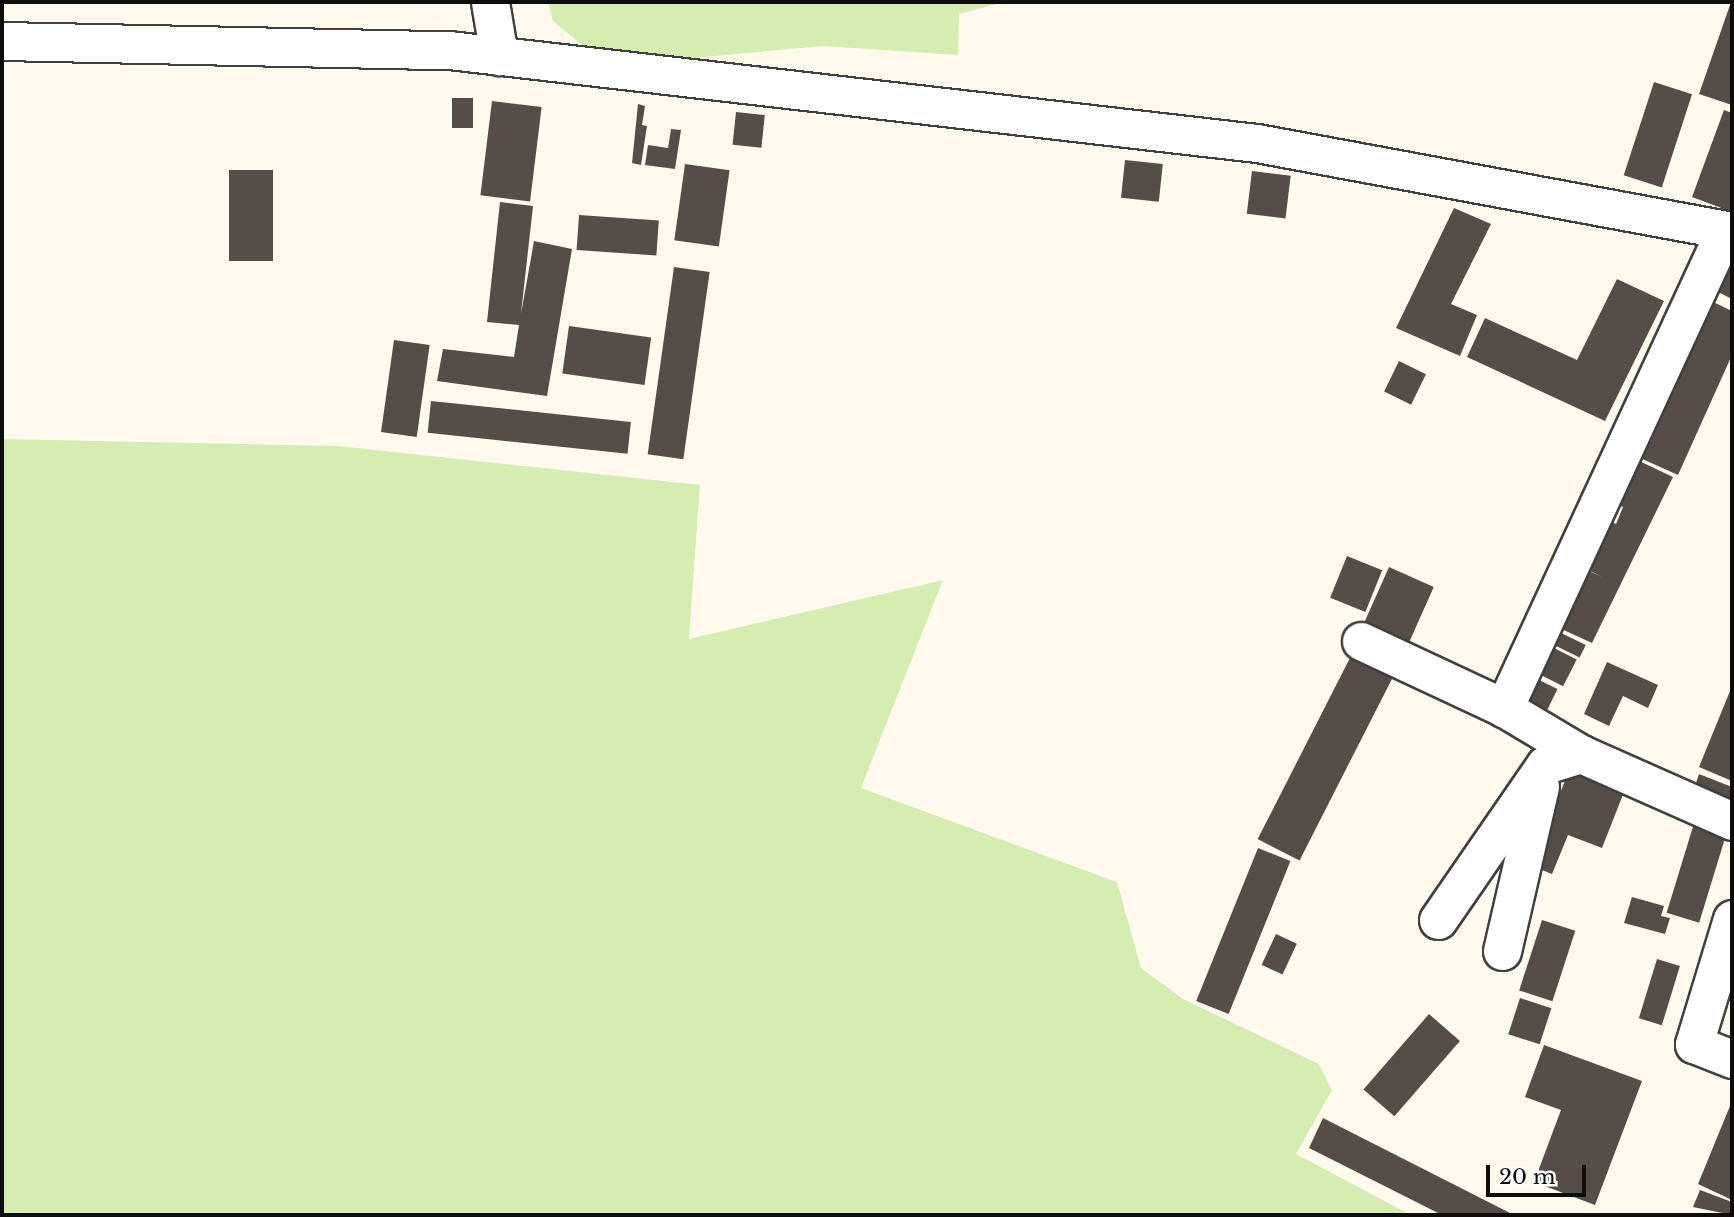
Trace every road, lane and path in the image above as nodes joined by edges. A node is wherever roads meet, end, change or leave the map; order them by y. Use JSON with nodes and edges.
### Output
{"nodes":[{"id":1,"x":490,"y":2,"type":"edge"},
{"id":2,"x":2,"y":41,"type":"edge"},
{"id":3,"x":499,"y":56,"type":"junction"},
{"id":4,"x":1729,"y":231,"type":"edge"},
{"id":5,"x":1362,"y":641,"type":"dead end"},
{"id":6,"x":1504,"y":708,"type":"junction"},
{"id":7,"x":1580,"y":754,"type":"junction"},
{"id":8,"x":1545,"y":765,"type":"junction"},
{"id":9,"x":1732,"y":821,"type":"edge"},
{"id":10,"x":1732,"y":919,"type":"edge"},
{"id":11,"x":1438,"y":920,"type":"dead end"},
{"id":12,"x":1502,"y":951,"type":"dead end"},
{"id":13,"x":1732,"y":1059,"type":"edge"}],
"edges":[{"from":1,"to":3,"type":"street"},
{"from":2,"to":3,"type":"street"},
{"from":3,"to":4,"type":"street"},
{"from":4,"to":6,"type":"street"},
{"from":5,"to":6,"type":"street"},
{"from":6,"to":7,"type":"street"},
{"from":7,"to":8,"type":"street"},
{"from":7,"to":9,"type":"street"},
{"from":8,"to":11,"type":"street"},
{"from":8,"to":12,"type":"street"},
{"from":10,"to":13,"type":"street"}]}
